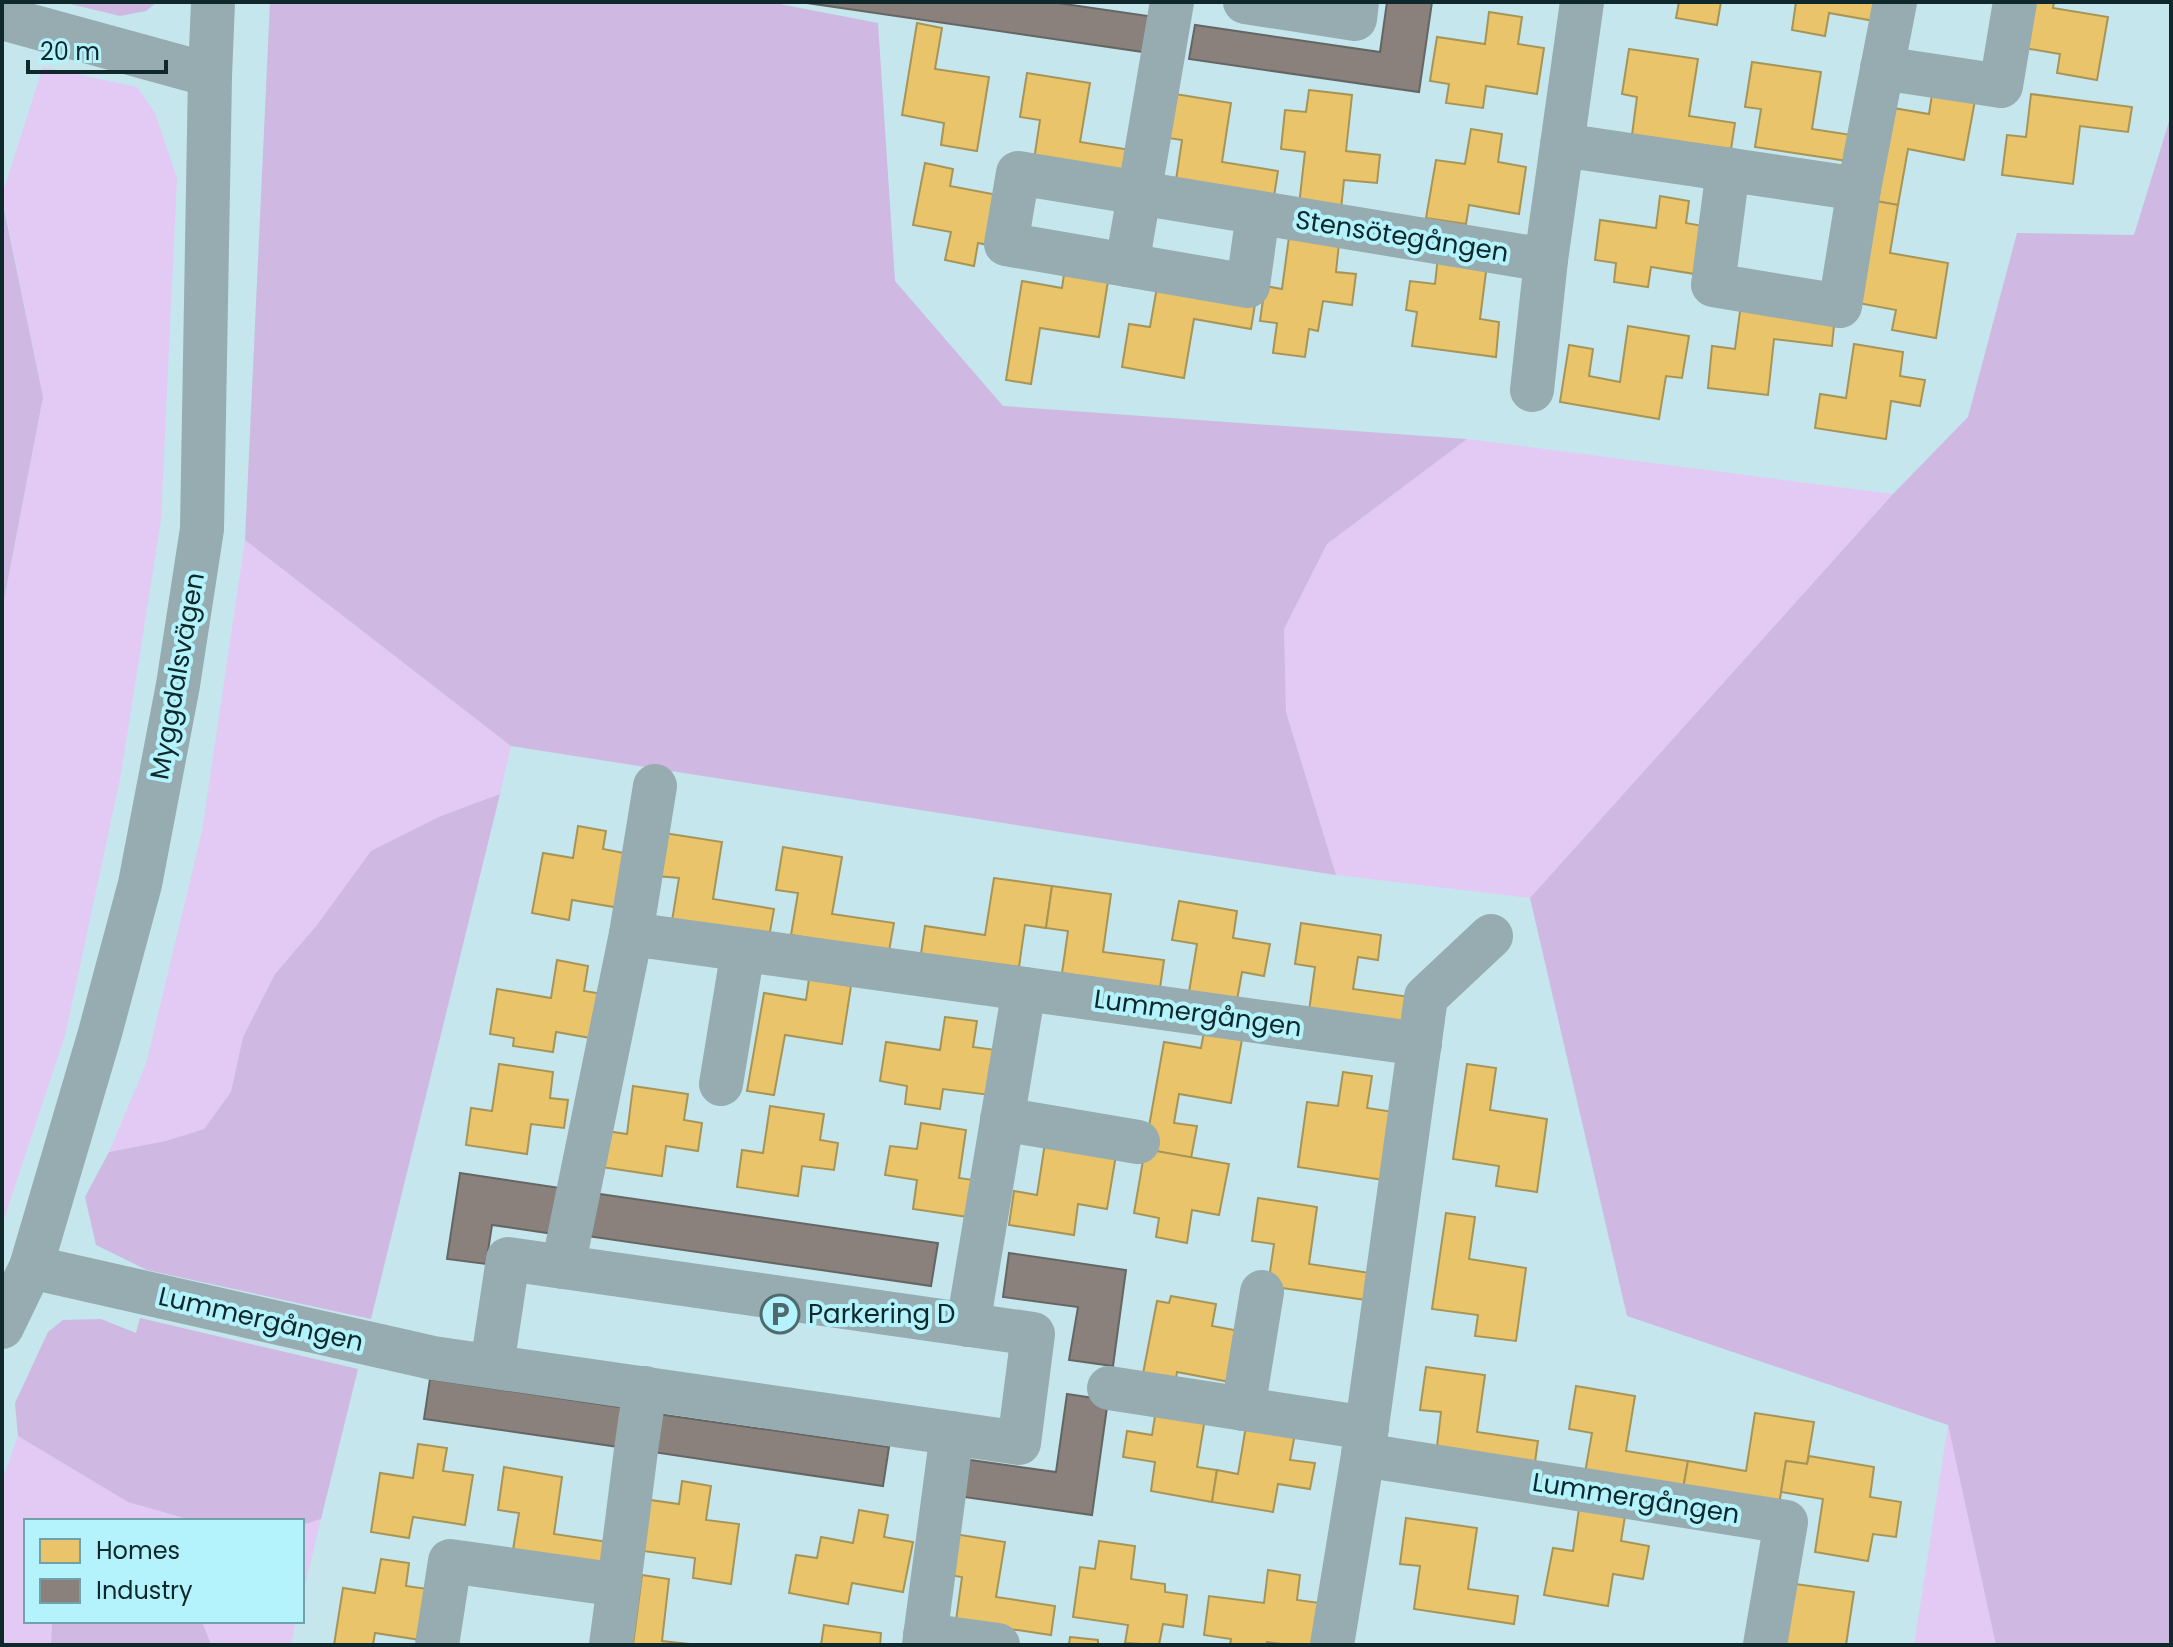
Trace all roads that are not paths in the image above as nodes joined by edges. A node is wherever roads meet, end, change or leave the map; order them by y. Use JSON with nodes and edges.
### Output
{"nodes":[{"id":1,"x":213,"y":2,"type":"edge"},
{"id":2,"x":1172,"y":2,"type":"edge"},
{"id":3,"x":1245,"y":2,"type":"edge"},
{"id":4,"x":1357,"y":2,"type":"edge"},
{"id":5,"x":1582,"y":2,"type":"edge"},
{"id":6,"x":1895,"y":2,"type":"edge"},
{"id":7,"x":2015,"y":2,"type":"edge"},
{"id":8,"x":2,"y":18,"type":"edge"},
{"id":9,"x":1882,"y":68,"type":"junction"},
{"id":10,"x":210,"y":75,"type":"junction"},
{"id":11,"x":1562,"y":145,"type":"junction"},
{"id":12,"x":1728,"y":169,"type":"junction"},
{"id":13,"x":1859,"y":189,"type":"junction"},
{"id":14,"x":1139,"y":193,"type":"junction"},
{"id":15,"x":1258,"y":213,"type":"junction"},
{"id":16,"x":1546,"y":260,"type":"junction"},
{"id":17,"x":1127,"y":265,"type":"junction"},
{"id":18,"x":1532,"y":390,"type":"dead end"},
{"id":19,"x":655,"y":786,"type":"dead end"},
{"id":20,"x":631,"y":934,"type":"junction"},
{"id":21,"x":1491,"y":936,"type":"dead end"},
{"id":22,"x":743,"y":950,"type":"junction"},
{"id":23,"x":1024,"y":989,"type":"junction"},
{"id":24,"x":1420,"y":1044,"type":"junction"},
{"id":25,"x":721,"y":1084,"type":"dead end"},
{"id":26,"x":1002,"y":1119,"type":"junction"},
{"id":27,"x":1138,"y":1142,"type":"dead end"},
{"id":28,"x":31,"y":1267,"type":"junction"},
{"id":29,"x":563,"y":1267,"type":"junction"},
{"id":30,"x":1262,"y":1292,"type":"dead end"},
{"id":31,"x":968,"y":1325,"type":"junction"},
{"id":32,"x":2,"y":1327,"type":"edge"},
{"id":33,"x":492,"y":1366,"type":"junction"},
{"id":34,"x":645,"y":1388,"type":"junction"},
{"id":35,"x":1109,"y":1388,"type":"dead end"},
{"id":36,"x":1243,"y":1409,"type":"junction"},
{"id":37,"x":952,"y":1433,"type":"junction"},
{"id":38,"x":1365,"y":1442,"type":"junction"},
{"id":39,"x":619,"y":1585,"type":"junction"},
{"id":40,"x":925,"y":1640,"type":"edge"},
{"id":41,"x":437,"y":1645,"type":"edge"},
{"id":42,"x":611,"y":1645,"type":"edge"},
{"id":43,"x":998,"y":1645,"type":"edge"},
{"id":44,"x":1332,"y":1645,"type":"edge"},
{"id":45,"x":1765,"y":1645,"type":"edge"}],
"edges":[{"from":1,"to":10,"type":"street","name":"Myggdalsvägen"},
{"from":2,"to":14,"type":"street"},
{"from":3,"to":4,"type":"street"},
{"from":5,"to":11,"type":"street","name":"Stensötegången"},
{"from":6,"to":9,"type":"street"},
{"from":7,"to":9,"type":"street"},
{"from":8,"to":10,"type":"street"},
{"from":9,"to":13,"type":"street"},
{"from":10,"to":28,"type":"street","name":"Myggdalsvägen"},
{"from":11,"to":12,"type":"street"},
{"from":11,"to":16,"type":"street","name":"Stensötegången"},
{"from":12,"to":13,"type":"street"},
{"from":12,"to":13,"type":"street"},
{"from":14,"to":15,"type":"street","name":"Stensötegången"},
{"from":14,"to":17,"type":"street"},
{"from":14,"to":17,"type":"street","name":"Stensötegången"},
{"from":15,"to":16,"type":"street","name":"Stensötegången"},
{"from":15,"to":17,"type":"street","name":"Stensötegången"},
{"from":16,"to":18,"type":"street","name":"Stensötegången"},
{"from":19,"to":20,"type":"street"},
{"from":20,"to":22,"type":"street","name":"Lummergången"},
{"from":20,"to":29,"type":"street"},
{"from":21,"to":24,"type":"street"},
{"from":22,"to":23,"type":"street","name":"Lummergången"},
{"from":22,"to":25,"type":"street"},
{"from":23,"to":24,"type":"street","name":"Lummergången"},
{"from":23,"to":26,"type":"street"},
{"from":24,"to":38,"type":"street"},
{"from":26,"to":27,"type":"street"},
{"from":26,"to":31,"type":"street"},
{"from":28,"to":32,"type":"street","name":"Myggdalsvägen"},
{"from":28,"to":33,"type":"street","name":"Lummergången"},
{"from":29,"to":31,"type":"street","name":"Lummergången"},
{"from":29,"to":33,"type":"street","name":"Lummergången"},
{"from":30,"to":36,"type":"street"},
{"from":31,"to":37,"type":"street","name":"Lummergången"},
{"from":33,"to":34,"type":"street","name":"Lummergången"},
{"from":34,"to":37,"type":"street","name":"Lummergången"},
{"from":34,"to":39,"type":"street"},
{"from":35,"to":36,"type":"street","name":"Lummergången"},
{"from":36,"to":38,"type":"street","name":"Lummergången"},
{"from":37,"to":40,"type":"street"},
{"from":38,"to":44,"type":"street"},
{"from":38,"to":45,"type":"street","name":"Lummergången"},
{"from":39,"to":41,"type":"street"},
{"from":39,"to":42,"type":"street"},
{"from":40,"to":43,"type":"street"}]}
